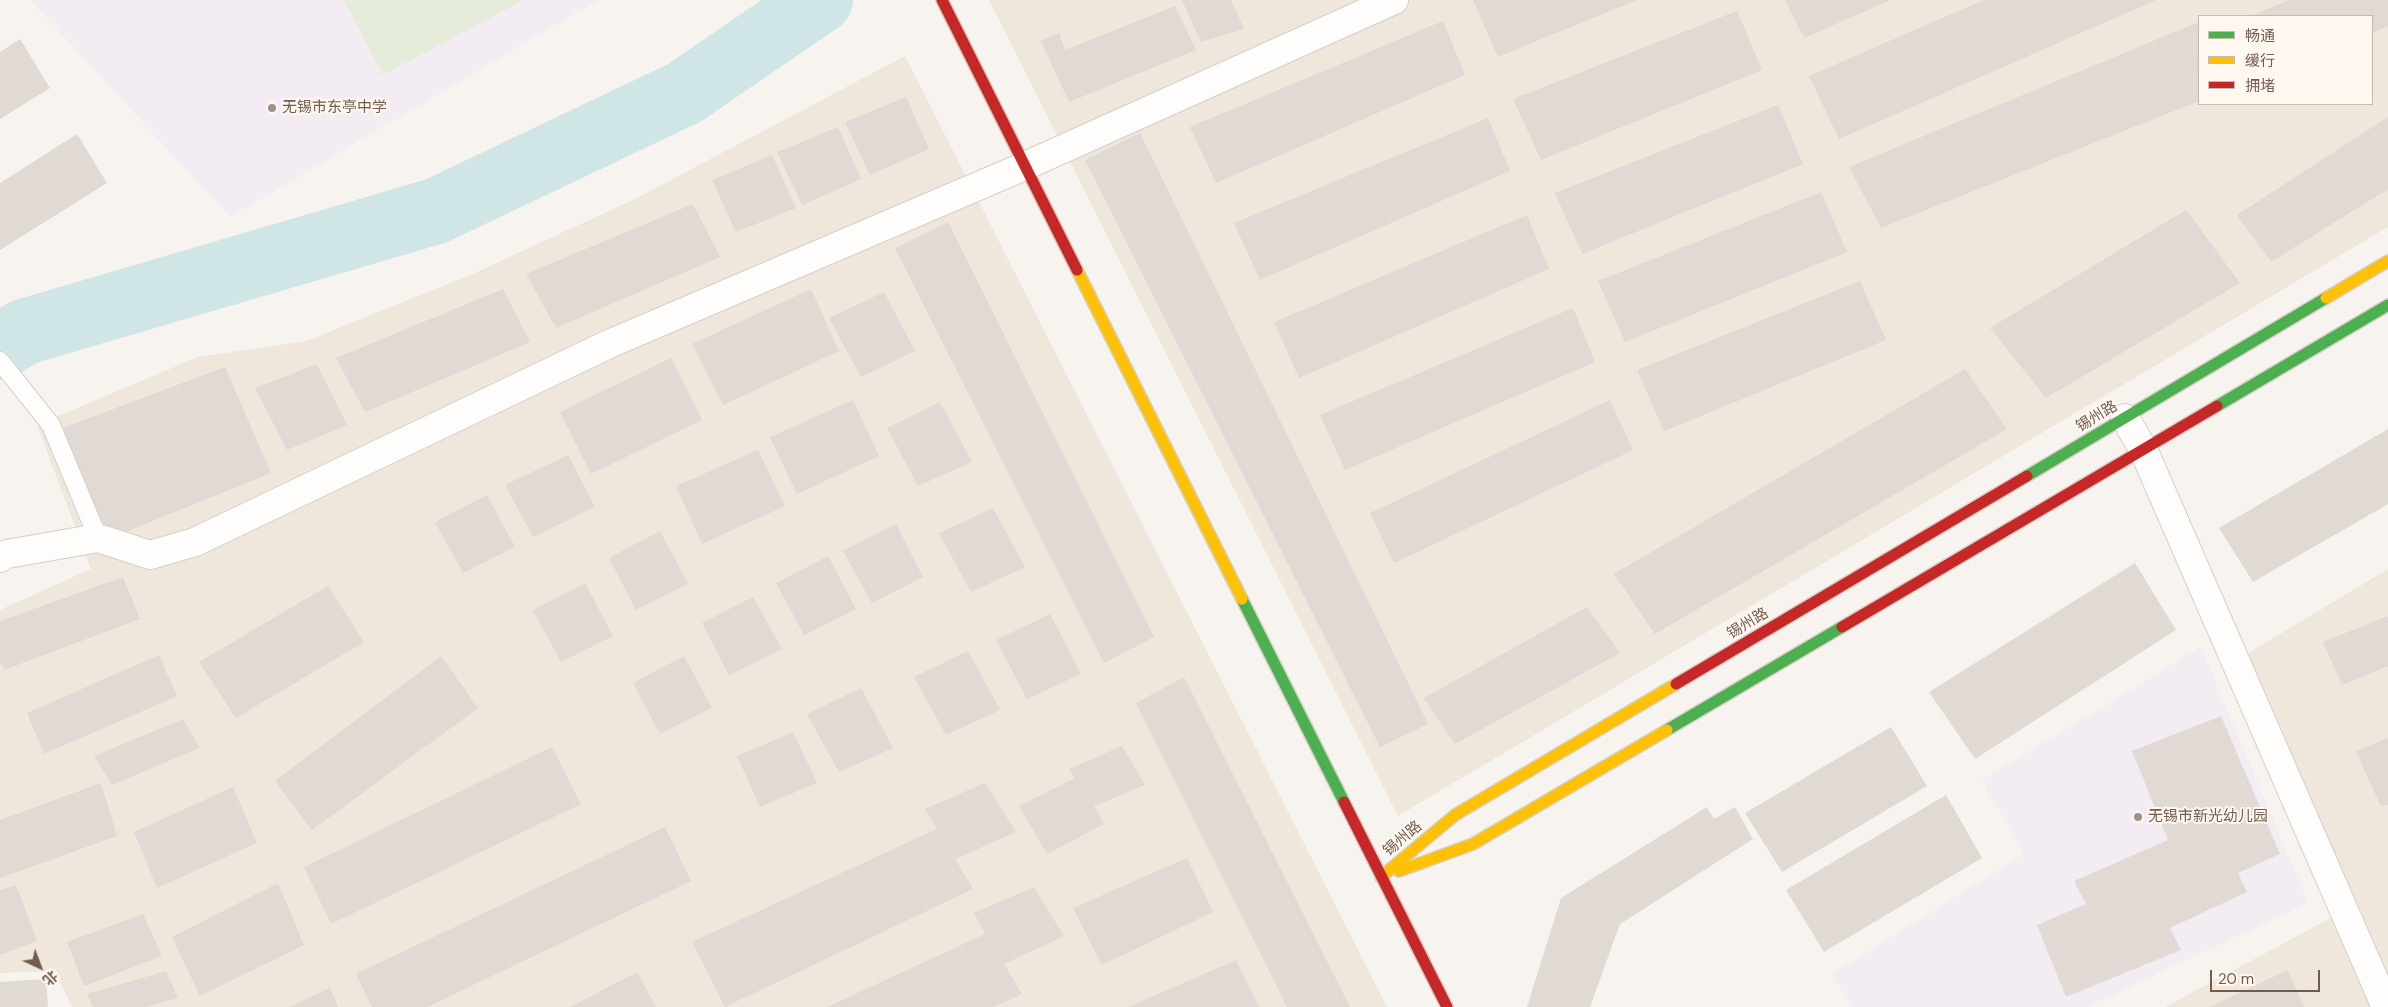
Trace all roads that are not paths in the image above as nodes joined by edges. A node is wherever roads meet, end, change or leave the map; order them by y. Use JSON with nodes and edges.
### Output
{"nodes":[{"id":1,"x":942,"y":0,"type":"edge"},
{"id":2,"x":1394,"y":0,"type":"edge"},
{"id":3,"x":1025,"y":166,"type":"junction"},
{"id":4,"x":2388,"y":261,"type":"edge"},
{"id":5,"x":2388,"y":306,"type":"edge"},
{"id":6,"x":0,"y":360,"type":"edge"},
{"id":7,"x":2125,"y":418,"type":"junction"},
{"id":8,"x":2143,"y":449,"type":"junction"},
{"id":9,"x":98,"y":538,"type":"junction"},
{"id":10,"x":0,"y":558,"type":"edge"},
{"id":11,"x":1381,"y":877,"type":"junction"},
{"id":12,"x":1447,"y":1007,"type":"edge"},
{"id":13,"x":2386,"y":1007,"type":"edge"}],
"edges":[{"from":1,"to":3,"type":"street"},
{"from":2,"to":3,"type":"street"},
{"from":3,"to":9,"type":"street"},
{"from":3,"to":11,"type":"street"},
{"from":4,"to":7,"type":"street","name":"锡州路"},
{"from":5,"to":8,"type":"street","name":"锡州路"},
{"from":6,"to":9,"type":"lane"},
{"from":7,"to":8,"type":"street"},
{"from":7,"to":11,"type":"street","name":"锡州路"},
{"from":8,"to":11,"type":"street","name":"锡州路"},
{"from":8,"to":13,"type":"street"},
{"from":9,"to":10,"type":"street"},
{"from":11,"to":12,"type":"street"}]}
